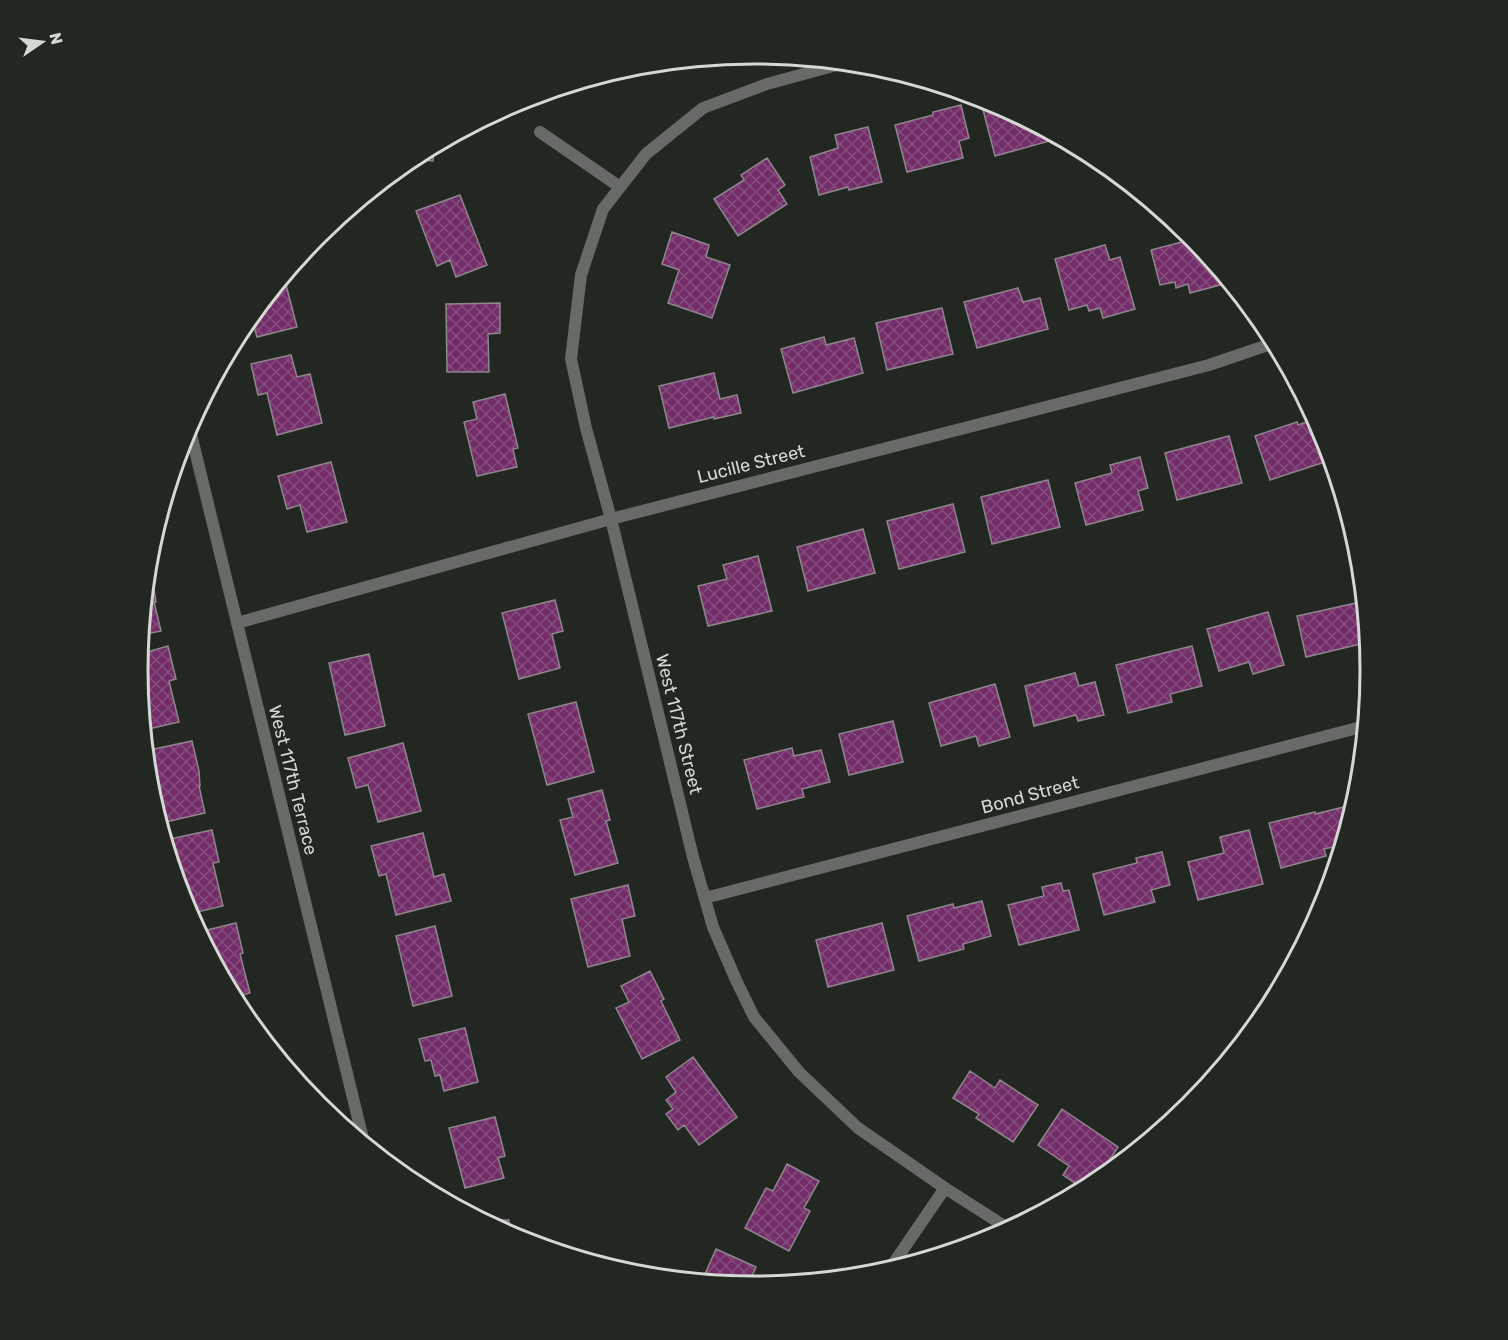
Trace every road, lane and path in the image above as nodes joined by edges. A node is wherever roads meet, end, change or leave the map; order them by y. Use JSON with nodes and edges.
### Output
{"nodes":[{"id":1,"x":822,"y":69,"type":"edge"},
{"id":2,"x":540,"y":132,"type":"dead end"},
{"id":3,"x":621,"y":187,"type":"junction"},
{"id":4,"x":1265,"y":346,"type":"edge"},
{"id":5,"x":193,"y":443,"type":"edge"},
{"id":6,"x":611,"y":519,"type":"junction"},
{"id":7,"x":237,"y":623,"type":"junction"},
{"id":8,"x":1356,"y":728,"type":"edge"},
{"id":9,"x":705,"y":898,"type":"junction"},
{"id":10,"x":361,"y":1130,"type":"edge"},
{"id":11,"x":945,"y":1188,"type":"junction"},
{"id":12,"x":1000,"y":1223,"type":"edge"},
{"id":13,"x":897,"y":1258,"type":"edge"}],
"edges":[{"from":1,"to":3,"type":"street","name":"West 117th Street"},
{"from":2,"to":3,"type":"street"},
{"from":3,"to":6,"type":"street","name":"West 117th Street"},
{"from":4,"to":6,"type":"street","name":"Lucille Street"},
{"from":5,"to":7,"type":"street","name":"West 117th Terrace"},
{"from":6,"to":7,"type":"street","name":"Lucille Street"},
{"from":6,"to":9,"type":"street","name":"West 117th Street"},
{"from":7,"to":10,"type":"street","name":"West 117th Terrace"},
{"from":8,"to":9,"type":"street","name":"Bond Street"},
{"from":9,"to":11,"type":"street","name":"West 117th Street"},
{"from":11,"to":12,"type":"street","name":"West 117th Street"},
{"from":11,"to":13,"type":"street"}]}
